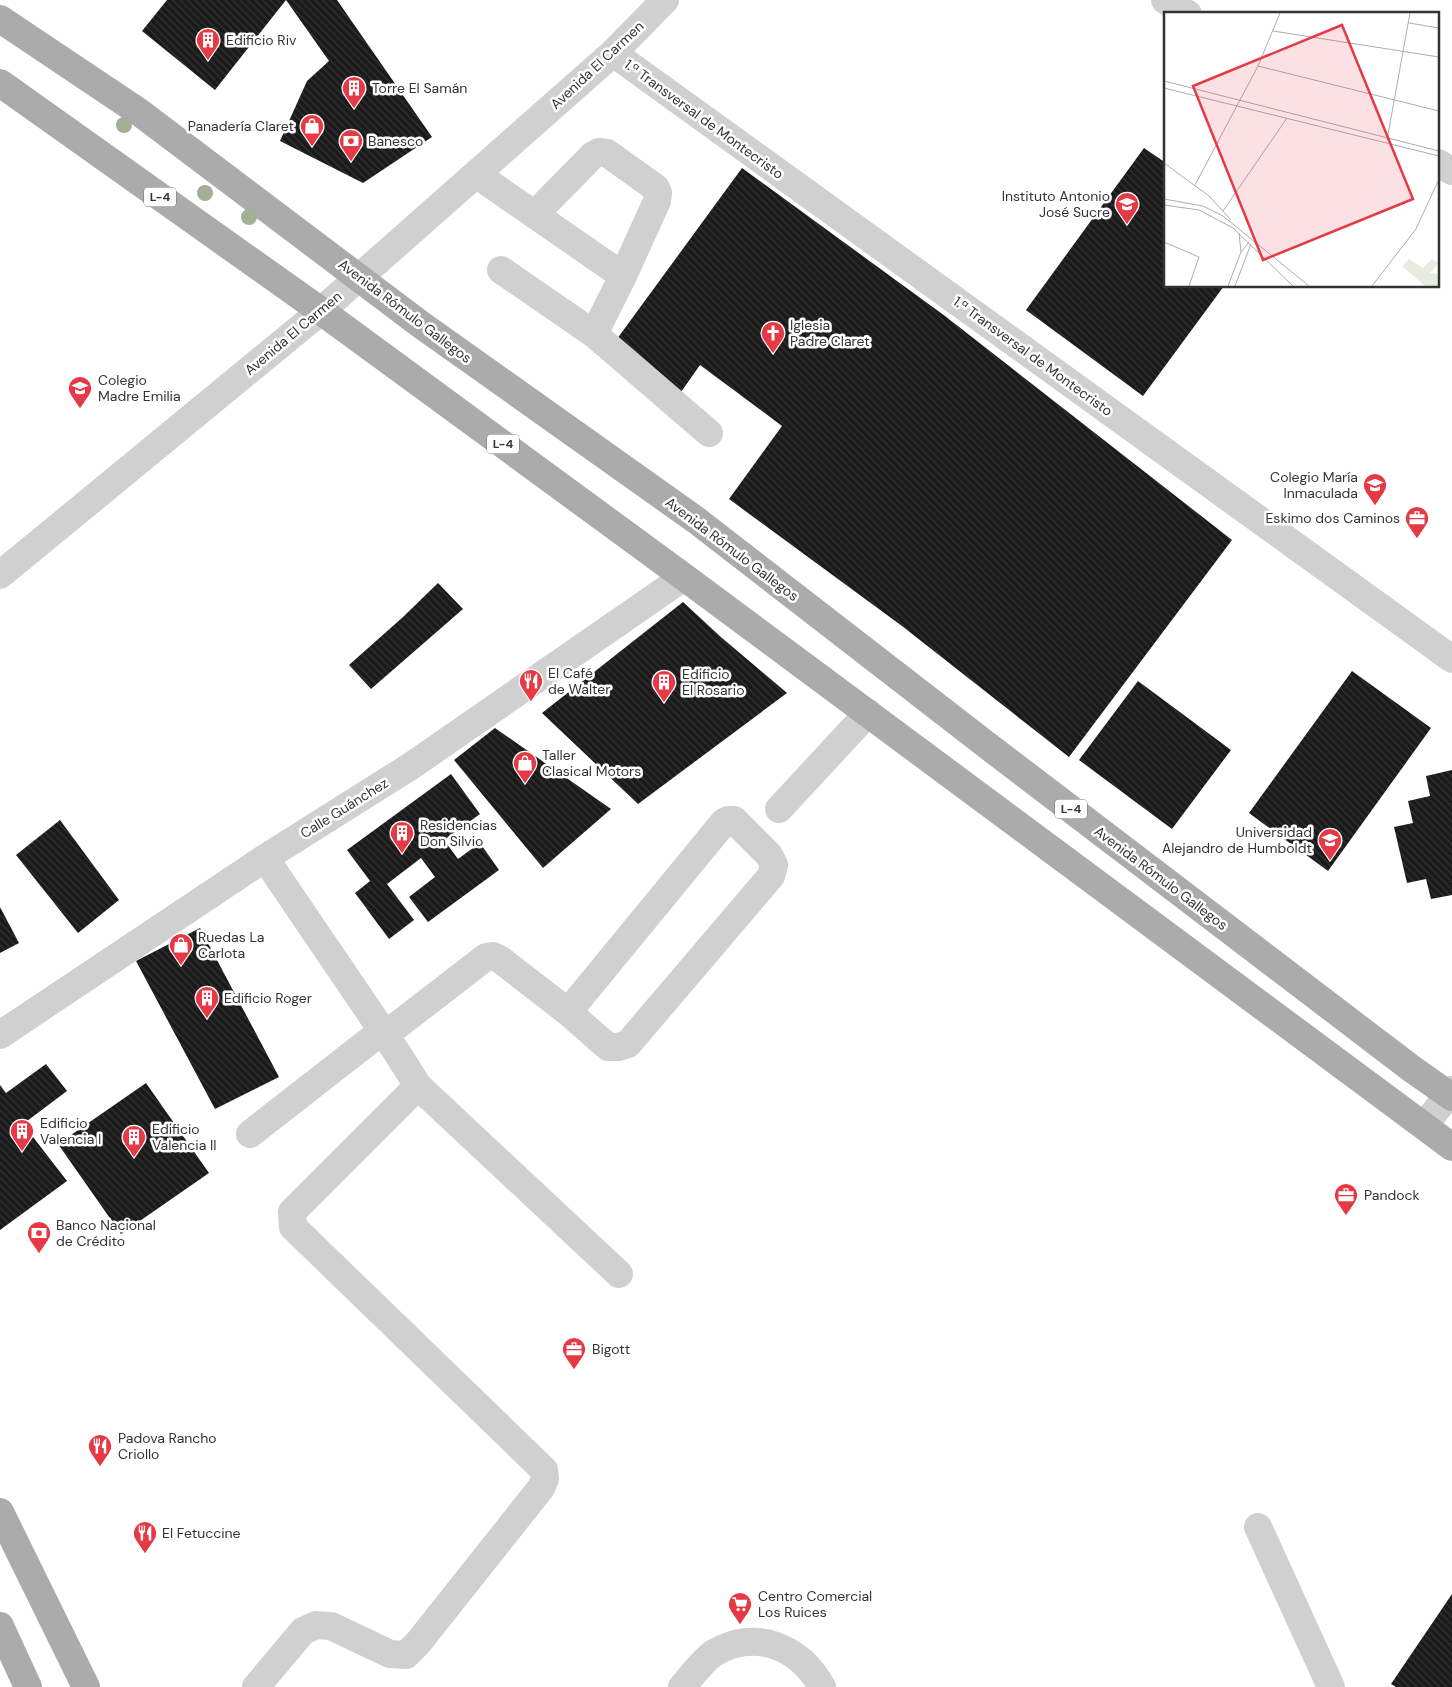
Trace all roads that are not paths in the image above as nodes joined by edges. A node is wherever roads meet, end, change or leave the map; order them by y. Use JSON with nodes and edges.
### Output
{"nodes":[{"id":1,"x":666,"y":0,"type":"edge"},
{"id":2,"x":1165,"y":0,"type":"edge"},
{"id":3,"x":1185,"y":12,"type":"edge"},
{"id":4,"x":0,"y":19,"type":"edge"},
{"id":5,"x":613,"y":53,"type":"junction"},
{"id":6,"x":0,"y":83,"type":"edge"},
{"id":7,"x":1440,"y":164,"type":"edge"},
{"id":8,"x":1452,"y":171,"type":"edge"},
{"id":9,"x":476,"y":174,"type":"junction"},
{"id":10,"x":535,"y":214,"type":"junction"},
{"id":11,"x":501,"y":270,"type":"dead end"},
{"id":12,"x":623,"y":276,"type":"junction"},
{"id":13,"x":359,"y":277,"type":"junction"},
{"id":14,"x":321,"y":312,"type":"junction"},
{"id":15,"x":594,"y":334,"type":"junction"},
{"id":16,"x":709,"y":433,"type":"dead end"},
{"id":17,"x":0,"y":575,"type":"edge"},
{"id":18,"x":684,"y":577,"type":"junction"},
{"id":19,"x":1452,"y":659,"type":"edge"},
{"id":20,"x":868,"y":713,"type":"junction"},
{"id":21,"x":779,"y":809,"type":"dead end"},
{"id":22,"x":265,"y":858,"type":"junction"},
{"id":23,"x":568,"y":1012,"type":"junction"},
{"id":24,"x":384,"y":1033,"type":"junction"},
{"id":25,"x":0,"y":1035,"type":"edge"},
{"id":26,"x":418,"y":1086,"type":"junction"},
{"id":27,"x":1451,"y":1094,"type":"edge"},
{"id":28,"x":1424,"y":1126,"type":"junction"},
{"id":29,"x":250,"y":1134,"type":"dead end"},
{"id":30,"x":1452,"y":1147,"type":"edge"},
{"id":31,"x":619,"y":1274,"type":"dead end"},
{"id":32,"x":0,"y":1512,"type":"edge"},
{"id":33,"x":1258,"y":1527,"type":"dead end"},
{"id":34,"x":0,"y":1626,"type":"edge"},
{"id":35,"x":28,"y":1687,"type":"edge"},
{"id":36,"x":86,"y":1687,"type":"edge"},
{"id":37,"x":256,"y":1687,"type":"edge"},
{"id":38,"x":682,"y":1687,"type":"edge"},
{"id":39,"x":822,"y":1687,"type":"edge"},
{"id":40,"x":1331,"y":1687,"type":"edge"}],
"edges":[{"from":1,"to":5,"type":"street","name":"Avenida El Carmen"},
{"from":2,"to":3,"type":"street"},
{"from":4,"to":13,"type":"main road","name":"Avenida Rómulo Gallegos","number":"L-4"},
{"from":5,"to":9,"type":"street","name":"Avenida El Carmen"},
{"from":5,"to":19,"type":"street","name":"1.ª Transversal de Montecristo"},
{"from":6,"to":14,"type":"main road","number":"L-4"},
{"from":7,"to":8,"type":"street"},
{"from":9,"to":10,"type":"street"},
{"from":9,"to":13,"type":"street","name":"Avenida El Carmen"},
{"from":10,"to":12,"type":"street"},
{"from":10,"to":12,"type":"street"},
{"from":11,"to":15,"type":"street"},
{"from":12,"to":15,"type":"street"},
{"from":13,"to":14,"type":"street","name":"Avenida El Carmen"},
{"from":13,"to":27,"type":"main road","name":"Avenida Rómulo Gallegos","number":"L-4"},
{"from":14,"to":17,"type":"street","name":"Avenida El Carmen"},
{"from":14,"to":18,"type":"main road","number":"L-4"},
{"from":15,"to":16,"type":"street"},
{"from":18,"to":20,"type":"main road","number":"L-4"},
{"from":18,"to":22,"type":"street","name":"Calle Guánchez"},
{"from":20,"to":21,"type":"street"},
{"from":20,"to":28,"type":"main road","number":"L-4"},
{"from":22,"to":24,"type":"street"},
{"from":22,"to":25,"type":"street","name":"Calle Guánchez"},
{"from":23,"to":23,"type":"street"},
{"from":23,"to":24,"type":"street"},
{"from":24,"to":26,"type":"street"},
{"from":24,"to":29,"type":"street"},
{"from":26,"to":31,"type":"street"},
{"from":26,"to":37,"type":"street"},
{"from":27,"to":28,"type":"street"},
{"from":28,"to":30,"type":"main road","number":"L-4"},
{"from":32,"to":36,"type":"main road"},
{"from":33,"to":40,"type":"street"},
{"from":34,"to":35,"type":"main road"},
{"from":38,"to":39,"type":"street"}]}
